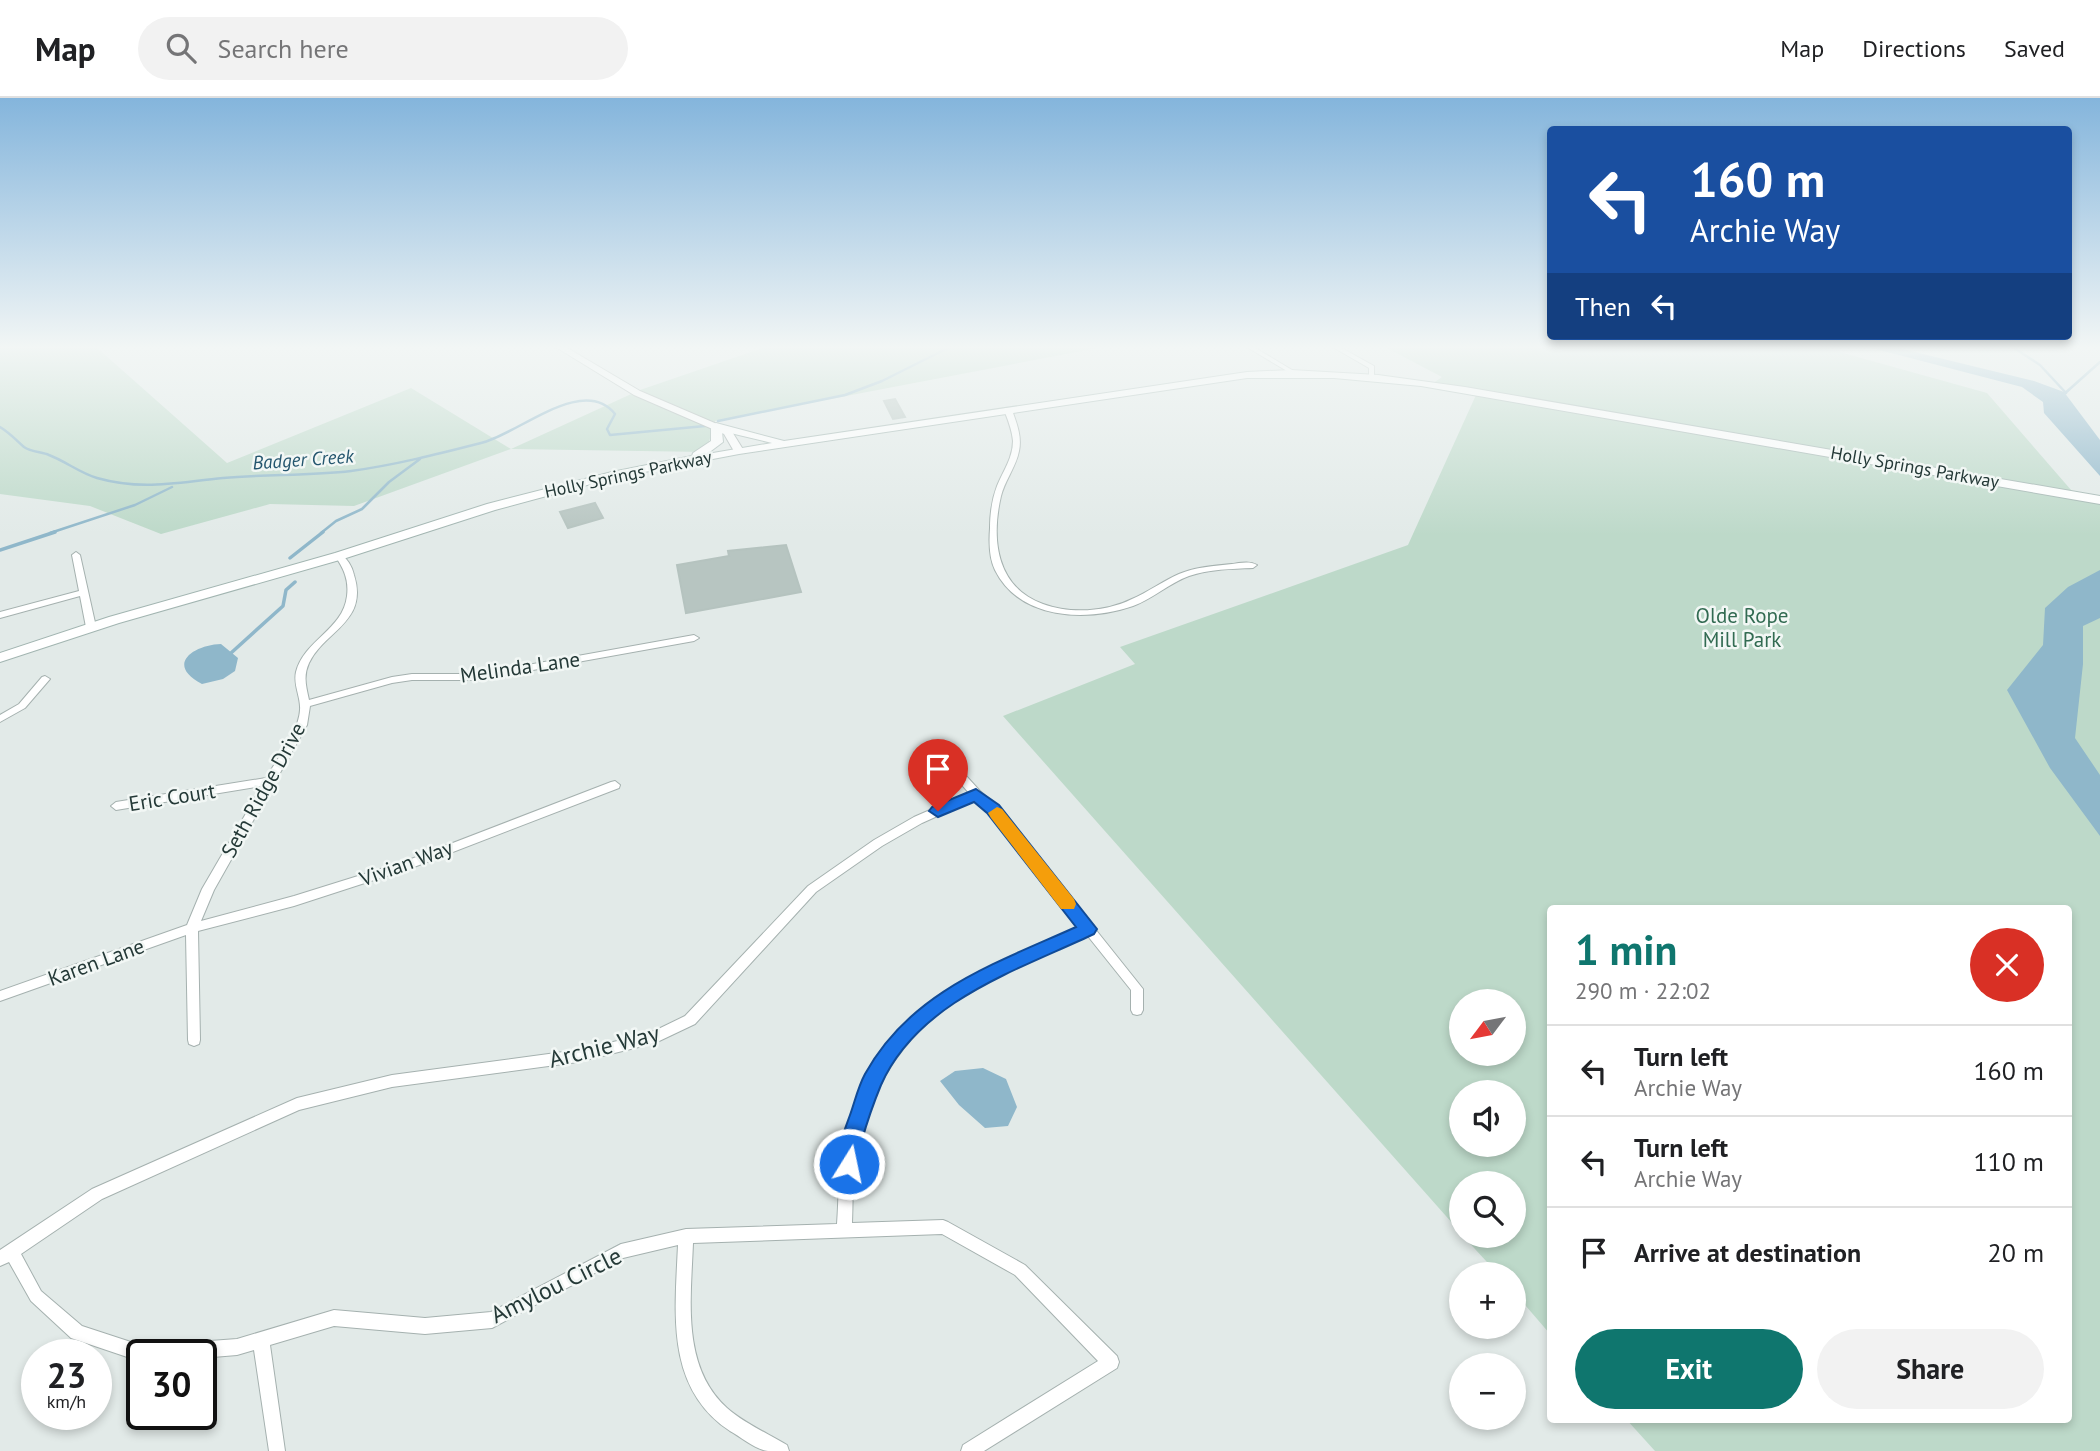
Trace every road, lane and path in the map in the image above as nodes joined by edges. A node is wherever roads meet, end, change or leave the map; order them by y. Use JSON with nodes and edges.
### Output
{"nodes":[{"id":1,"x":675,"y":409,"type":"edge"},
{"id":2,"x":1014,"y":409,"type":"edge"},
{"id":3,"x":1574,"y":409,"type":"edge"},
{"id":4,"x":1008,"y":410,"type":"junction"},
{"id":5,"x":716,"y":426,"type":"junction"},
{"id":6,"x":790,"y":443,"type":"junction"},
{"id":7,"x":739,"y":450,"type":"junction"},
{"id":8,"x":686,"y":460,"type":"junction"},
{"id":9,"x":2100,"y":500,"type":"edge"},
{"id":10,"x":76,"y":555,"type":"dead end"},
{"id":11,"x":339,"y":556,"type":"junction"},
{"id":12,"x":1252,"y":565,"type":"dead end"},
{"id":13,"x":84,"y":592,"type":"junction"},
{"id":14,"x":0,"y":615,"type":"edge"},
{"id":15,"x":91,"y":627,"type":"junction"},
{"id":16,"x":694,"y":638,"type":"dead end"},
{"id":17,"x":0,"y":658,"type":"edge"},
{"id":18,"x":45,"y":679,"type":"dead end"},
{"id":19,"x":306,"y":704,"type":"junction"},
{"id":20,"x":0,"y":719,"type":"edge"},
{"id":21,"x":943,"y":757,"type":"dead end"},
{"id":22,"x":269,"y":781,"type":"junction"},
{"id":23,"x":615,"y":785,"type":"dead end"},
{"id":24,"x":976,"y":794,"type":"junction"},
{"id":25,"x":116,"y":806,"type":"dead end"},
{"id":26,"x":192,"y":928,"type":"junction"},
{"id":27,"x":1088,"y":929,"type":"junction"},
{"id":28,"x":0,"y":996,"type":"edge"},
{"id":29,"x":1137,"y":1010,"type":"dead end"},
{"id":30,"x":194,"y":1040,"type":"dead end"},
{"id":31,"x":844,"y":1231,"type":"junction"},
{"id":32,"x":686,"y":1236,"type":"junction"},
{"id":33,"x":5,"y":1255,"type":"edge"},
{"id":34,"x":261,"y":1340,"type":"junction"},
{"id":35,"x":277,"y":1451,"type":"edge"},
{"id":36,"x":781,"y":1451,"type":"edge"},
{"id":37,"x":970,"y":1451,"type":"edge"}],
"edges":[{"from":1,"to":5,"type":"street"},
{"from":2,"to":4,"type":"main road","name":"Holly Springs Parkway"},
{"from":3,"to":9,"type":"main road","name":"Holly Springs Parkway"},
{"from":4,"to":6,"type":"main road","name":"Holly Springs Parkway"},
{"from":4,"to":12,"type":"street"},
{"from":5,"to":6,"type":"main road"},
{"from":5,"to":7,"type":"street"},
{"from":5,"to":8,"type":"main road"},
{"from":6,"to":7,"type":"main road","name":"Holly Springs Parkway"},
{"from":7,"to":8,"type":"main road","name":"Holly Springs Parkway"},
{"from":8,"to":11,"type":"main road","name":"Holly Springs Parkway"},
{"from":10,"to":13,"type":"street"},
{"from":11,"to":15,"type":"main road","name":"Holly Springs Parkway"},
{"from":11,"to":19,"type":"street","name":"Seth Ridge Drive"},
{"from":13,"to":14,"type":"street"},
{"from":13,"to":15,"type":"street"},
{"from":15,"to":17,"type":"main road","name":"Holly Springs Parkway"},
{"from":16,"to":19,"type":"street","name":"Melinda Lane"},
{"from":18,"to":20,"type":"street"},
{"from":19,"to":22,"type":"street","name":"Seth Ridge Drive"},
{"from":21,"to":24,"type":"street"},
{"from":22,"to":25,"type":"street","name":"Eric Court"},
{"from":22,"to":26,"type":"street","name":"Seth Ridge Drive"},
{"from":23,"to":26,"type":"street","name":"Vivian Way"},
{"from":24,"to":27,"type":"street"},
{"from":24,"to":33,"type":"street","name":"Archie Way"},
{"from":26,"to":28,"type":"street","name":"Karen Lane"},
{"from":26,"to":30,"type":"street","name":"Seth Ridge Drive"},
{"from":27,"to":29,"type":"street"},
{"from":27,"to":31,"type":"street"},
{"from":31,"to":32,"type":"street","name":"Amylou Circle"},
{"from":31,"to":37,"type":"street","name":"Amylou Circle"},
{"from":32,"to":34,"type":"street","name":"Amylou Circle"},
{"from":32,"to":36,"type":"street"},
{"from":33,"to":34,"type":"street","name":"Amylou Circle"},
{"from":34,"to":35,"type":"street"}]}
